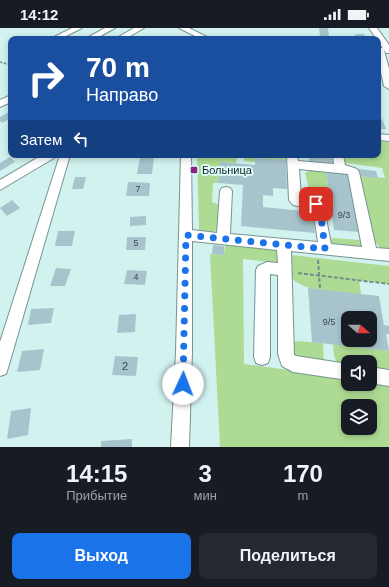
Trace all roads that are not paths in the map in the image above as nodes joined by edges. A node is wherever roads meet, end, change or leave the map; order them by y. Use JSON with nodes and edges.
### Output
{"nodes":[{"id":1,"x":78,"y":28,"type":"edge"},
{"id":2,"x":111,"y":28,"type":"edge"},
{"id":3,"x":140,"y":28,"type":"edge"},
{"id":4,"x":183,"y":28,"type":"edge"},
{"id":5,"x":61,"y":36,"type":"edge"},
{"id":6,"x":95,"y":36,"type":"edge"},
{"id":7,"x":125,"y":36,"type":"edge"},
{"id":8,"x":201,"y":36,"type":"edge"},
{"id":9,"x":384,"y":50,"type":"edge"},
{"id":10,"x":389,"y":86,"type":"edge"},
{"id":11,"x":45,"y":158,"type":"edge"},
{"id":12,"x":64,"y":158,"type":"edge"},
{"id":13,"x":186,"y":158,"type":"edge"},
{"id":14,"x":338,"y":158,"type":"edge"},
{"id":15,"x":292,"y":160,"type":"edge"},
{"id":16,"x":340,"y":168,"type":"junction"},
{"id":17,"x":0,"y":186,"type":"edge"},
{"id":18,"x":226,"y":191,"type":"dead end"},
{"id":19,"x":186,"y":235,"type":"junction"},
{"id":20,"x":223,"y":239,"type":"junction"},
{"id":21,"x":284,"y":245,"type":"junction"},
{"id":22,"x":321,"y":253,"type":"junction"},
{"id":23,"x":370,"y":253,"type":"junction"},
{"id":24,"x":389,"y":255,"type":"edge"},
{"id":25,"x":284,"y":270,"type":"junction"},
{"id":26,"x":262,"y":357,"type":"dead end"},
{"id":27,"x":0,"y":368,"type":"edge"},
{"id":28,"x":341,"y":371,"type":"edge"},
{"id":29,"x":377,"y":376,"type":"edge"},
{"id":30,"x":389,"y":378,"type":"edge"},
{"id":31,"x":180,"y":447,"type":"edge"}],
"edges":[{"from":1,"to":5,"type":"street"},
{"from":2,"to":6,"type":"street"},
{"from":3,"to":7,"type":"street"},
{"from":4,"to":8,"type":"street"},
{"from":9,"to":10,"type":"street"},
{"from":11,"to":17,"type":"street"},
{"from":12,"to":27,"type":"street"},
{"from":13,"to":19,"type":"street"},
{"from":14,"to":16,"type":"street"},
{"from":15,"to":16,"type":"street"},
{"from":15,"to":22,"type":"street"},
{"from":16,"to":23,"type":"street"},
{"from":18,"to":20,"type":"street"},
{"from":19,"to":20,"type":"street"},
{"from":19,"to":31,"type":"street"},
{"from":20,"to":21,"type":"street"},
{"from":21,"to":22,"type":"street"},
{"from":21,"to":25,"type":"street"},
{"from":22,"to":23,"type":"street"},
{"from":23,"to":24,"type":"street"},
{"from":25,"to":26,"type":"street"},
{"from":25,"to":28,"type":"street"},
{"from":29,"to":30,"type":"street"}]}
